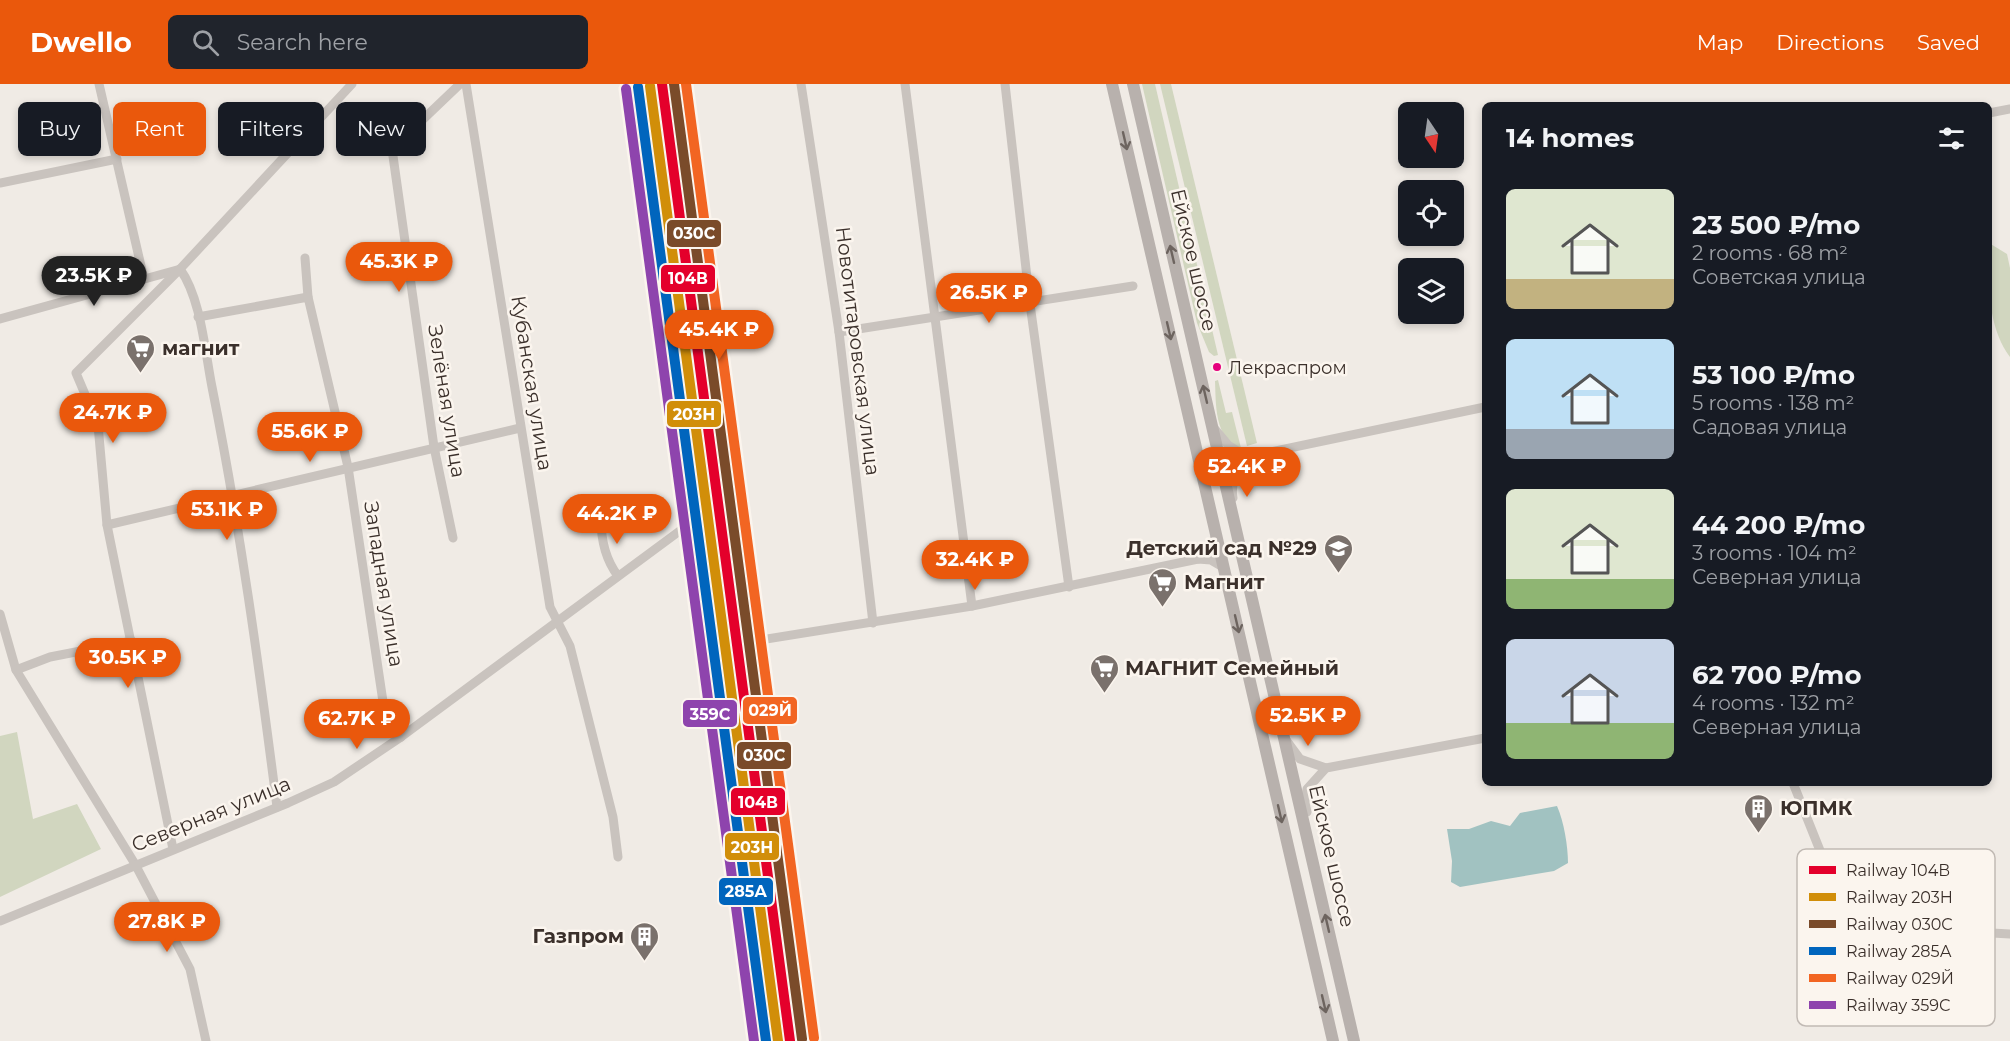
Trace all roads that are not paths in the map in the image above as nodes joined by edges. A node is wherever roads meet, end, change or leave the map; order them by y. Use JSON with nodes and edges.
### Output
{"nodes":[{"id":1,"x":99,"y":84,"type":"edge"},
{"id":2,"x":352,"y":84,"type":"edge"},
{"id":3,"x":460,"y":84,"type":"edge"},
{"id":4,"x":466,"y":84,"type":"edge"},
{"id":5,"x":626,"y":84,"type":"edge"},
{"id":6,"x":674,"y":84,"type":"edge"},
{"id":7,"x":801,"y":84,"type":"edge"},
{"id":8,"x":905,"y":84,"type":"edge"},
{"id":9,"x":1005,"y":84,"type":"edge"},
{"id":10,"x":1112,"y":84,"type":"edge"},
{"id":11,"x":1133,"y":84,"type":"edge"},
{"id":12,"x":2010,"y":109,"type":"edge"},
{"id":13,"x":1992,"y":112,"type":"edge"},
{"id":14,"x":117,"y":159,"type":"junction"},
{"id":15,"x":0,"y":183,"type":"edge"},
{"id":16,"x":305,"y":258,"type":"dead end"},
{"id":17,"x":180,"y":269,"type":"junction"},
{"id":18,"x":144,"y":279,"type":"junction"},
{"id":19,"x":1133,"y":286,"type":"dead end"},
{"id":20,"x":308,"y":297,"type":"junction"},
{"id":21,"x":1030,"y":304,"type":"junction"},
{"id":22,"x":198,"y":317,"type":"junction"},
{"id":23,"x":935,"y":318,"type":"junction"},
{"id":24,"x":0,"y":319,"type":"edge"},
{"id":25,"x":839,"y":332,"type":"junction"},
{"id":26,"x":1482,"y":408,"type":"edge"},
{"id":27,"x":1212,"y":426,"type":"junction"},
{"id":28,"x":520,"y":428,"type":"junction"},
{"id":29,"x":435,"y":447,"type":"junction"},
{"id":30,"x":1247,"y":457,"type":"junction"},
{"id":31,"x":348,"y":467,"type":"junction"},
{"id":32,"x":234,"y":496,"type":"junction"},
{"id":33,"x":601,"y":519,"type":"dead end"},
{"id":34,"x":107,"y":525,"type":"junction"},
{"id":35,"x":1237,"y":533,"type":"junction"},
{"id":36,"x":1216,"y":535,"type":"junction"},
{"id":37,"x":453,"y":538,"type":"dead end"},
{"id":38,"x":1198,"y":559,"type":"junction"},
{"id":39,"x":1223,"y":567,"type":"junction"},
{"id":40,"x":618,"y":576,"type":"junction"},
{"id":41,"x":1069,"y":586,"type":"junction"},
{"id":42,"x":972,"y":606,"type":"junction"},
{"id":43,"x":0,"y":614,"type":"edge"},
{"id":44,"x":556,"y":622,"type":"junction"},
{"id":45,"x":873,"y":623,"type":"junction"},
{"id":46,"x":132,"y":641,"type":"junction"},
{"id":47,"x":16,"y":670,"type":"junction"},
{"id":48,"x":1284,"y":736,"type":"junction"},
{"id":49,"x":401,"y":737,"type":"junction"},
{"id":50,"x":1482,"y":739,"type":"edge"},
{"id":51,"x":1326,"y":768,"type":"junction"},
{"id":52,"x":1794,"y":786,"type":"edge"},
{"id":53,"x":277,"y":807,"type":"junction"},
{"id":54,"x":1308,"y":839,"type":"junction"},
{"id":55,"x":172,"y":849,"type":"junction"},
{"id":56,"x":1819,"y":849,"type":"edge"},
{"id":57,"x":618,"y":857,"type":"dead end"},
{"id":58,"x":135,"y":864,"type":"junction"},
{"id":59,"x":0,"y":921,"type":"edge"},
{"id":60,"x":1995,"y":933,"type":"edge"},
{"id":61,"x":2010,"y":934,"type":"edge"},
{"id":62,"x":206,"y":1041,"type":"edge"},
{"id":63,"x":1333,"y":1041,"type":"edge"},
{"id":64,"x":1354,"y":1041,"type":"edge"}],
"edges":[{"from":1,"to":14,"type":"street"},
{"from":2,"to":17,"type":"street"},
{"from":3,"to":29,"type":"street","name":"Зелёная улица"},
{"from":4,"to":28,"type":"street","name":"Кубанская улица"},
{"from":5,"to":40,"type":"street","name":"Северная улица"},
{"from":6,"to":45,"type":"street"},
{"from":7,"to":25,"type":"street","name":"Новотитаровская улица"},
{"from":8,"to":23,"type":"street"},
{"from":9,"to":21,"type":"street"},
{"from":10,"to":36,"type":"main road","name":"Ейское шоссе","one_way":true},
{"from":27,"to":11,"type":"main road","name":"Ейское шоссе","one_way":true},
{"from":12,"to":13,"type":"street"},
{"from":14,"to":15,"type":"street"},
{"from":14,"to":18,"type":"street"},
{"from":16,"to":20,"type":"street","name":"Западная улица"},
{"from":17,"to":18,"type":"street"},
{"from":17,"to":22,"type":"street"},
{"from":17,"to":34,"type":"street"},
{"from":18,"to":24,"type":"street"},
{"from":19,"to":21,"type":"street"},
{"from":20,"to":22,"type":"street"},
{"from":20,"to":31,"type":"street","name":"Западная улица"},
{"from":21,"to":23,"type":"street"},
{"from":21,"to":41,"type":"street"},
{"from":22,"to":32,"type":"street"},
{"from":23,"to":25,"type":"street"},
{"from":23,"to":42,"type":"street"},
{"from":25,"to":45,"type":"street","name":"Новотитаровская улица"},
{"from":26,"to":30,"type":"street"},
{"from":27,"to":30,"type":"street"},
{"from":27,"to":35,"type":"main road","name":"Ейское шоссе"},
{"from":28,"to":29,"type":"street"},
{"from":28,"to":44,"type":"street","name":"Кубанская улица"},
{"from":29,"to":31,"type":"street"},
{"from":29,"to":37,"type":"street","name":"Зелёная улица"},
{"from":30,"to":35,"type":"street"},
{"from":31,"to":32,"type":"street"},
{"from":31,"to":49,"type":"street","name":"Западная улица"},
{"from":32,"to":34,"type":"street"},
{"from":32,"to":53,"type":"street"},
{"from":33,"to":40,"type":"street"},
{"from":34,"to":46,"type":"street"},
{"from":35,"to":48,"type":"main road","name":"Ейское шоссе"},
{"from":36,"to":38,"type":"street"},
{"from":36,"to":39,"type":"main road","name":"Ейское шоссе"},
{"from":38,"to":39,"type":"street"},
{"from":38,"to":41,"type":"street"},
{"from":39,"to":63,"type":"main road","name":"Ейское шоссе","one_way":true},
{"from":40,"to":44,"type":"street","name":"Северная улица"},
{"from":41,"to":42,"type":"street"},
{"from":42,"to":45,"type":"street"},
{"from":43,"to":47,"type":"street"},
{"from":44,"to":49,"type":"street","name":"Северная улица"},
{"from":44,"to":57,"type":"street","name":"Кубанская улица"},
{"from":46,"to":47,"type":"street"},
{"from":46,"to":55,"type":"street"},
{"from":47,"to":58,"type":"street"},
{"from":48,"to":51,"type":"street"},
{"from":48,"to":54,"type":"main road","name":"Ейское шоссе"},
{"from":49,"to":53,"type":"street","name":"Северная улица"},
{"from":50,"to":51,"type":"street"},
{"from":51,"to":54,"type":"street"},
{"from":52,"to":56,"type":"street"},
{"from":53,"to":55,"type":"street","name":"Северная улица"},
{"from":64,"to":54,"type":"main road","name":"Ейское шоссе","one_way":true},
{"from":55,"to":58,"type":"street","name":"Северная улица"},
{"from":58,"to":59,"type":"street","name":"Северная улица"},
{"from":58,"to":62,"type":"street"},
{"from":60,"to":61,"type":"street"}]}
